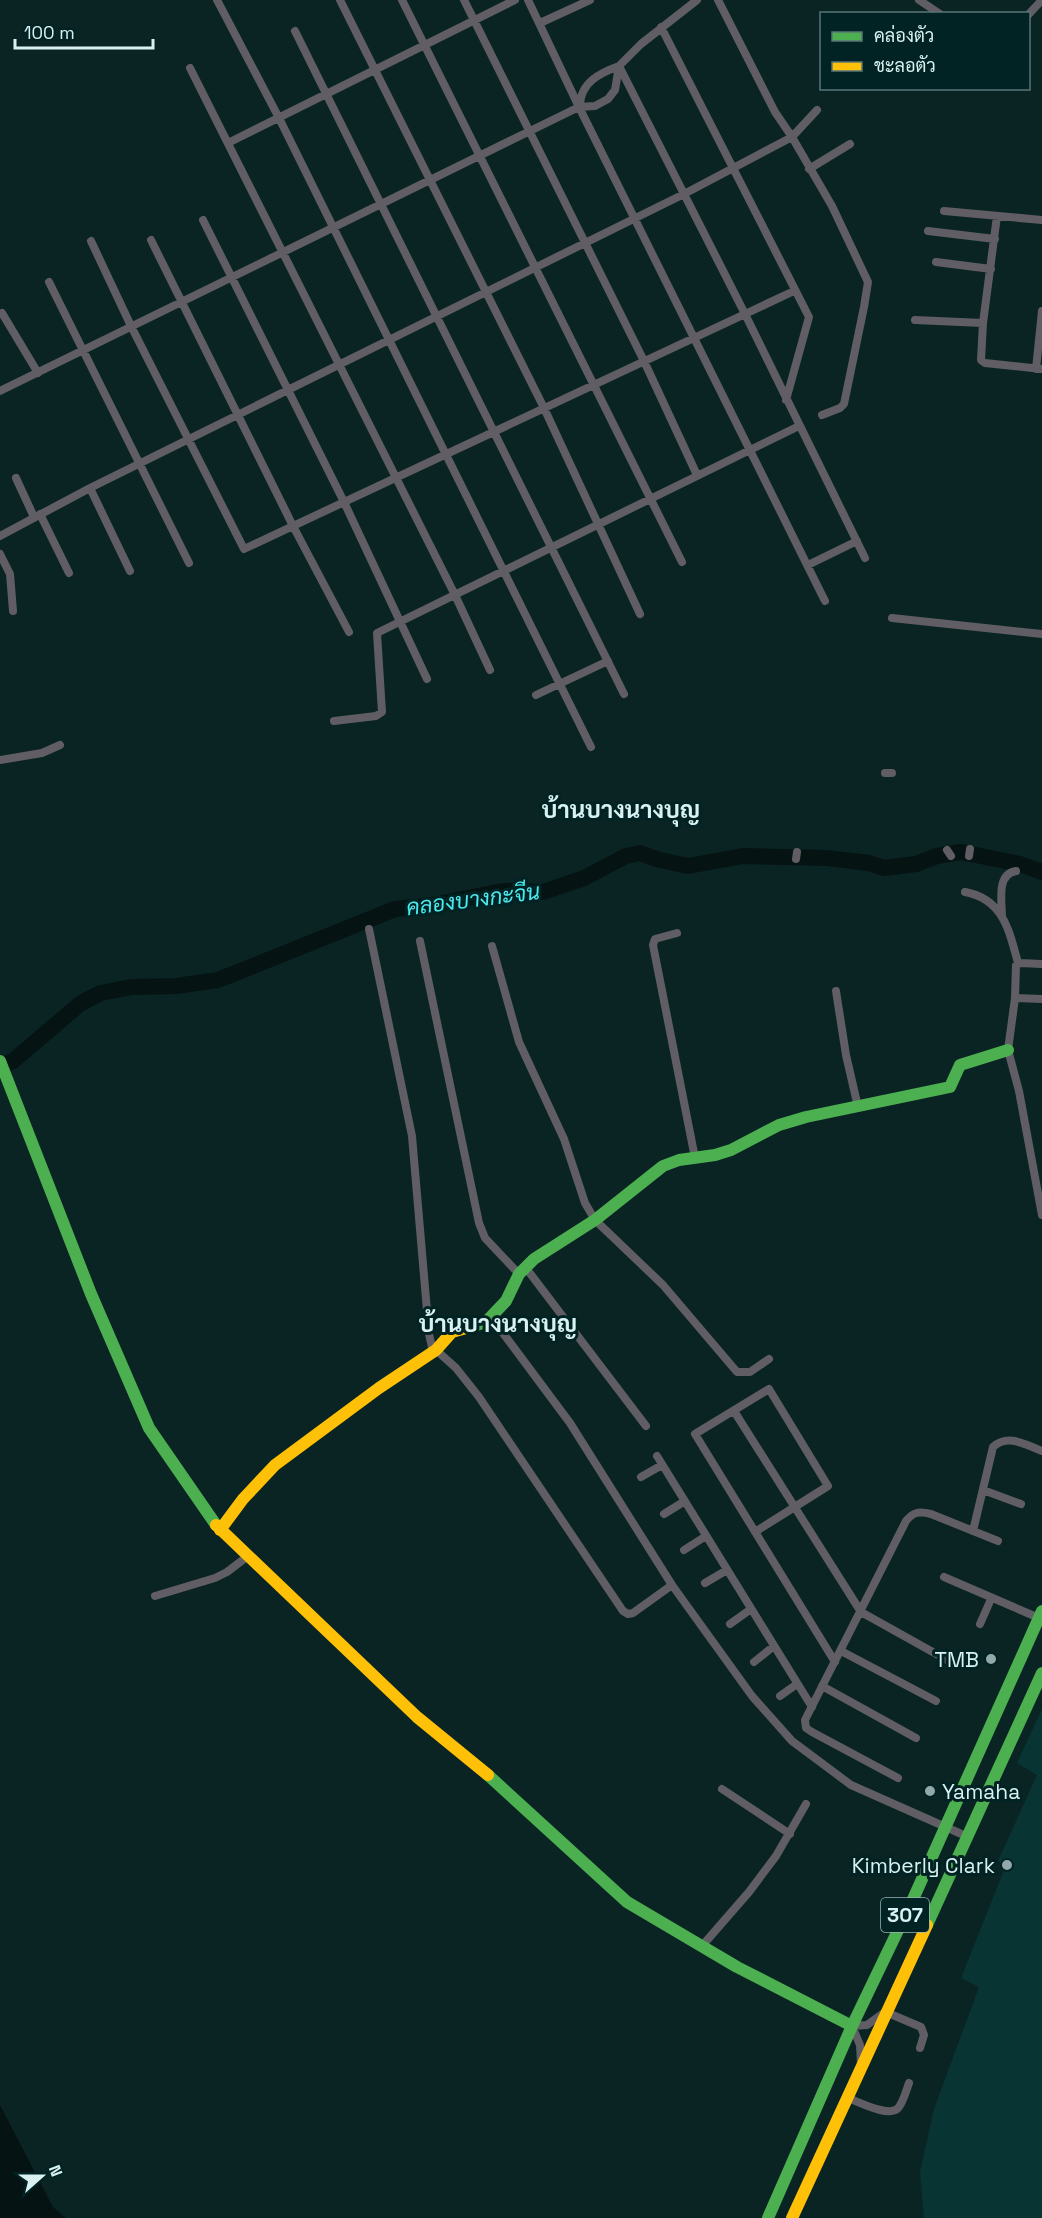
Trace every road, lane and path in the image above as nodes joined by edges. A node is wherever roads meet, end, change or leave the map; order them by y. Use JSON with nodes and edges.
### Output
{"nodes":[{"id":1,"x":217,"y":0,"type":"edge"},
{"id":2,"x":340,"y":0,"type":"edge"},
{"id":3,"x":402,"y":0,"type":"edge"},
{"id":4,"x":464,"y":0,"type":"edge"},
{"id":5,"x":515,"y":0,"type":"edge"},
{"id":6,"x":528,"y":0,"type":"edge"},
{"id":7,"x":696,"y":0,"type":"edge"},
{"id":8,"x":718,"y":0,"type":"edge"},
{"id":9,"x":919,"y":0,"type":"edge"},
{"id":10,"x":1042,"y":0,"type":"edge"},
{"id":11,"x":587,"y":1,"type":"edge"},
{"id":12,"x":937,"y":12,"type":"edge"},
{"id":13,"x":1030,"y":14,"type":"edge"},
{"id":14,"x":475,"y":21,"type":"junction"},
{"id":15,"x":540,"y":23,"type":"junction"},
{"id":16,"x":661,"y":27,"type":"junction"},
{"id":17,"x":295,"y":31,"type":"dead end"},
{"id":18,"x":426,"y":46,"type":"junction"},
{"id":19,"x":619,"y":66,"type":"junction"},
{"id":20,"x":190,"y":68,"type":"dead end"},
{"id":21,"x":376,"y":70,"type":"junction"},
{"id":22,"x":328,"y":94,"type":"junction"},
{"id":23,"x":579,"y":107,"type":"junction"},
{"id":24,"x":817,"y":110,"type":"dead end"},
{"id":25,"x":279,"y":118,"type":"junction"},
{"id":26,"x":530,"y":131,"type":"junction"},
{"id":27,"x":792,"y":137,"type":"junction"},
{"id":28,"x":228,"y":143,"type":"junction"},
{"id":29,"x":850,"y":144,"type":"dead end"},
{"id":30,"x":480,"y":155,"type":"junction"},
{"id":31,"x":733,"y":168,"type":"junction"},
{"id":32,"x":809,"y":169,"type":"junction"},
{"id":33,"x":431,"y":179,"type":"junction"},
{"id":34,"x":684,"y":194,"type":"junction"},
{"id":35,"x":381,"y":202,"type":"junction"},
{"id":36,"x":944,"y":211,"type":"dead end"},
{"id":37,"x":997,"y":216,"type":"junction"},
{"id":38,"x":636,"y":218,"type":"junction"},
{"id":39,"x":203,"y":220,"type":"dead end"},
{"id":40,"x":1042,"y":220,"type":"edge"},
{"id":41,"x":332,"y":227,"type":"junction"},
{"id":42,"x":928,"y":231,"type":"dead end"},
{"id":43,"x":995,"y":239,"type":"junction"},
{"id":44,"x":151,"y":240,"type":"dead end"},
{"id":45,"x":91,"y":241,"type":"dead end"},
{"id":46,"x":585,"y":242,"type":"junction"},
{"id":47,"x":281,"y":252,"type":"junction"},
{"id":48,"x":936,"y":262,"type":"dead end"},
{"id":49,"x":536,"y":266,"type":"junction"},
{"id":50,"x":991,"y":269,"type":"junction"},
{"id":51,"x":232,"y":277,"type":"junction"},
{"id":52,"x":49,"y":282,"type":"dead end"},
{"id":53,"x":486,"y":291,"type":"junction"},
{"id":54,"x":794,"y":291,"type":"junction"},
{"id":55,"x":182,"y":303,"type":"junction"},
{"id":56,"x":1042,"y":311,"type":"edge"},
{"id":57,"x":2,"y":314,"type":"dead end"},
{"id":58,"x":745,"y":314,"type":"junction"},
{"id":59,"x":436,"y":315,"type":"junction"},
{"id":60,"x":915,"y":320,"type":"dead end"},
{"id":61,"x":983,"y":323,"type":"junction"},
{"id":62,"x":131,"y":326,"type":"junction"},
{"id":63,"x":694,"y":338,"type":"junction"},
{"id":64,"x":387,"y":340,"type":"junction"},
{"id":65,"x":83,"y":351,"type":"junction"},
{"id":66,"x":644,"y":361,"type":"junction"},
{"id":67,"x":338,"y":364,"type":"junction"},
{"id":68,"x":1039,"y":369,"type":"edge"},
{"id":69,"x":38,"y":373,"type":"junction"},
{"id":70,"x":594,"y":385,"type":"junction"},
{"id":71,"x":288,"y":389,"type":"junction"},
{"id":72,"x":0,"y":391,"type":"edge"},
{"id":73,"x":786,"y":400,"type":"junction"},
{"id":74,"x":544,"y":408,"type":"junction"},
{"id":75,"x":238,"y":414,"type":"junction"},
{"id":76,"x":822,"y":415,"type":"dead end"},
{"id":77,"x":799,"y":426,"type":"junction"},
{"id":78,"x":493,"y":432,"type":"junction"},
{"id":79,"x":188,"y":439,"type":"junction"},
{"id":80,"x":751,"y":450,"type":"junction"},
{"id":81,"x":444,"y":455,"type":"junction"},
{"id":82,"x":139,"y":463,"type":"junction"},
{"id":83,"x":697,"y":475,"type":"junction"},
{"id":84,"x":16,"y":478,"type":"dead end"},
{"id":85,"x":394,"y":478,"type":"junction"},
{"id":86,"x":90,"y":488,"type":"junction"},
{"id":87,"x":651,"y":498,"type":"junction"},
{"id":88,"x":344,"y":502,"type":"junction"},
{"id":89,"x":38,"y":516,"type":"junction"},
{"id":90,"x":599,"y":524,"type":"junction"},
{"id":91,"x":293,"y":526,"type":"junction"},
{"id":92,"x":0,"y":536,"type":"edge"},
{"id":93,"x":857,"y":541,"type":"junction"},
{"id":94,"x":552,"y":547,"type":"junction"},
{"id":95,"x":0,"y":554,"type":"edge"},
{"id":96,"x":865,"y":558,"type":"dead end"},
{"id":97,"x":682,"y":562,"type":"dead end"},
{"id":98,"x":189,"y":563,"type":"dead end"},
{"id":99,"x":808,"y":565,"type":"junction"},
{"id":100,"x":130,"y":571,"type":"dead end"},
{"id":101,"x":503,"y":571,"type":"junction"},
{"id":102,"x":69,"y":573,"type":"dead end"},
{"id":103,"x":455,"y":595,"type":"junction"},
{"id":104,"x":825,"y":601,"type":"dead end"},
{"id":105,"x":13,"y":611,"type":"dead end"},
{"id":106,"x":640,"y":614,"type":"dead end"},
{"id":107,"x":892,"y":618,"type":"dead end"},
{"id":108,"x":400,"y":622,"type":"junction"},
{"id":109,"x":349,"y":632,"type":"dead end"},
{"id":110,"x":1042,"y":634,"type":"edge"},
{"id":111,"x":608,"y":661,"type":"junction"},
{"id":112,"x":490,"y":670,"type":"dead end"},
{"id":113,"x":427,"y":679,"type":"dead end"},
{"id":114,"x":560,"y":684,"type":"junction"},
{"id":115,"x":624,"y":694,"type":"dead end"},
{"id":116,"x":536,"y":695,"type":"dead end"},
{"id":117,"x":334,"y":720,"type":"dead end"},
{"id":118,"x":60,"y":745,"type":"dead end"},
{"id":119,"x":591,"y":747,"type":"dead end"},
{"id":120,"x":0,"y":760,"type":"edge"},
{"id":121,"x":1016,"y":871,"type":"dead end"},
{"id":122,"x":965,"y":892,"type":"dead end"},
{"id":123,"x":1002,"y":918,"type":"junction"},
{"id":124,"x":369,"y":929,"type":"dead end"},
{"id":125,"x":677,"y":933,"type":"dead end"},
{"id":126,"x":420,"y":941,"type":"dead end"},
{"id":127,"x":492,"y":946,"type":"dead end"},
{"id":128,"x":1018,"y":963,"type":"junction"},
{"id":129,"x":1042,"y":964,"type":"edge"},
{"id":130,"x":837,"y":991,"type":"dead end"},
{"id":131,"x":1015,"y":998,"type":"junction"},
{"id":132,"x":1042,"y":999,"type":"edge"},
{"id":133,"x":1008,"y":1050,"type":"junction"},
{"id":134,"x":0,"y":1061,"type":"edge"},
{"id":135,"x":858,"y":1107,"type":"junction"},
{"id":136,"x":695,"y":1158,"type":"junction"},
{"id":137,"x":1042,"y":1215,"type":"edge"},
{"id":138,"x":595,"y":1220,"type":"junction"},
{"id":139,"x":522,"y":1271,"type":"junction"},
{"id":140,"x":486,"y":1322,"type":"junction"},
{"id":141,"x":434,"y":1351,"type":"junction"},
{"id":142,"x":769,"y":1359,"type":"dead end"},
{"id":143,"x":734,"y":1411,"type":"junction"},
{"id":144,"x":646,"y":1426,"type":"dead end"},
{"id":145,"x":1042,"y":1451,"type":"edge"},
{"id":146,"x":657,"y":1456,"type":"dead end"},
{"id":147,"x":662,"y":1465,"type":"junction"},
{"id":148,"x":641,"y":1477,"type":"dead end"},
{"id":149,"x":983,"y":1490,"type":"junction"},
{"id":150,"x":684,"y":1501,"type":"junction"},
{"id":151,"x":1021,"y":1504,"type":"dead end"},
{"id":152,"x":795,"y":1508,"type":"junction"},
{"id":153,"x":664,"y":1514,"type":"dead end"},
{"id":154,"x":220,"y":1530,"type":"junction"},
{"id":155,"x":973,"y":1531,"type":"junction"},
{"id":156,"x":755,"y":1532,"type":"junction"},
{"id":157,"x":706,"y":1536,"type":"junction"},
{"id":158,"x":998,"y":1541,"type":"dead end"},
{"id":159,"x":684,"y":1550,"type":"dead end"},
{"id":160,"x":248,"y":1556,"type":"junction"},
{"id":161,"x":727,"y":1570,"type":"junction"},
{"id":162,"x":944,"y":1577,"type":"dead end"},
{"id":163,"x":705,"y":1583,"type":"dead end"},
{"id":164,"x":672,"y":1585,"type":"junction"},
{"id":165,"x":155,"y":1596,"type":"dead end"},
{"id":166,"x":991,"y":1599,"type":"junction"},
{"id":167,"x":751,"y":1609,"type":"junction"},
{"id":168,"x":861,"y":1612,"type":"junction"},
{"id":169,"x":1040,"y":1615,"type":"edge"},
{"id":170,"x":730,"y":1624,"type":"dead end"},
{"id":171,"x":980,"y":1624,"type":"dead end"},
{"id":172,"x":774,"y":1646,"type":"junction"},
{"id":173,"x":841,"y":1651,"type":"junction"},
{"id":174,"x":754,"y":1662,"type":"dead end"},
{"id":175,"x":835,"y":1662,"type":"junction"},
{"id":176,"x":956,"y":1665,"type":"dead end"},
{"id":177,"x":1042,"y":1673,"type":"edge"},
{"id":178,"x":797,"y":1684,"type":"junction"},
{"id":179,"x":822,"y":1686,"type":"junction"},
{"id":180,"x":780,"y":1696,"type":"dead end"},
{"id":181,"x":936,"y":1701,"type":"dead end"},
{"id":182,"x":812,"y":1707,"type":"junction"},
{"id":183,"x":916,"y":1738,"type":"dead end"},
{"id":184,"x":898,"y":1778,"type":"dead end"},
{"id":185,"x":722,"y":1789,"type":"dead end"},
{"id":186,"x":806,"y":1804,"type":"dead end"},
{"id":187,"x":945,"y":1827,"type":"junction"},
{"id":188,"x":790,"y":1834,"type":"junction"},
{"id":189,"x":966,"y":1836,"type":"junction"},
{"id":190,"x":702,"y":1946,"type":"junction"},
{"id":191,"x":881,"y":1965,"type":"junction"},
{"id":192,"x":904,"y":1976,"type":"junction"},
{"id":193,"x":889,"y":2011,"type":"junction"},
{"id":194,"x":852,"y":2026,"type":"junction"},
{"id":195,"x":920,"y":2048,"type":"dead end"},
{"id":196,"x":861,"y":2070,"type":"junction"},
{"id":197,"x":909,"y":2083,"type":"dead end"},
{"id":198,"x":848,"y":2098,"type":"junction"},
{"id":199,"x":768,"y":2218,"type":"edge"},
{"id":200,"x":792,"y":2218,"type":"edge"}],
"edges":[{"from":1,"to":25,"type":"street"},
{"from":2,"to":21,"type":"street"},
{"from":3,"to":18,"type":"street"},
{"from":4,"to":14,"type":"street"},
{"from":5,"to":14,"type":"street"},
{"from":6,"to":15,"type":"street"},
{"from":7,"to":16,"type":"street"},
{"from":8,"to":27,"type":"street"},
{"from":9,"to":12,"type":"street"},
{"from":10,"to":13,"type":"street"},
{"from":11,"to":15,"type":"street"},
{"from":14,"to":18,"type":"street"},
{"from":14,"to":26,"type":"street"},
{"from":15,"to":23,"type":"street"},
{"from":16,"to":19,"type":"street"},
{"from":16,"to":31,"type":"street"},
{"from":17,"to":22,"type":"street"},
{"from":18,"to":21,"type":"street"},
{"from":18,"to":30,"type":"street"},
{"from":19,"to":23,"type":"street"},
{"from":19,"to":23,"type":"street"},
{"from":19,"to":34,"type":"street"},
{"from":20,"to":28,"type":"street"},
{"from":21,"to":22,"type":"street"},
{"from":21,"to":33,"type":"street"},
{"from":22,"to":25,"type":"street"},
{"from":22,"to":35,"type":"street"},
{"from":23,"to":26,"type":"street"},
{"from":23,"to":38,"type":"street"},
{"from":24,"to":27,"type":"street"},
{"from":25,"to":28,"type":"street"},
{"from":25,"to":41,"type":"street"},
{"from":26,"to":30,"type":"street"},
{"from":26,"to":46,"type":"street"},
{"from":27,"to":31,"type":"street"},
{"from":27,"to":32,"type":"street"},
{"from":28,"to":47,"type":"street"},
{"from":29,"to":32,"type":"street"},
{"from":30,"to":33,"type":"street"},
{"from":30,"to":49,"type":"street"},
{"from":31,"to":34,"type":"street"},
{"from":31,"to":54,"type":"street"},
{"from":32,"to":76,"type":"street"},
{"from":33,"to":35,"type":"street"},
{"from":33,"to":53,"type":"street"},
{"from":34,"to":38,"type":"street"},
{"from":34,"to":58,"type":"street"},
{"from":35,"to":41,"type":"street"},
{"from":35,"to":59,"type":"street"},
{"from":36,"to":37,"type":"street"},
{"from":37,"to":40,"type":"street"},
{"from":37,"to":43,"type":"street"},
{"from":38,"to":46,"type":"street"},
{"from":38,"to":63,"type":"street"},
{"from":39,"to":51,"type":"street"},
{"from":41,"to":47,"type":"street"},
{"from":41,"to":64,"type":"street"},
{"from":42,"to":43,"type":"street"},
{"from":43,"to":50,"type":"street"},
{"from":44,"to":55,"type":"street"},
{"from":45,"to":62,"type":"street"},
{"from":46,"to":49,"type":"street"},
{"from":46,"to":66,"type":"street"},
{"from":47,"to":51,"type":"street"},
{"from":47,"to":67,"type":"street"},
{"from":48,"to":50,"type":"street"},
{"from":49,"to":53,"type":"street"},
{"from":49,"to":70,"type":"street"},
{"from":50,"to":61,"type":"street"},
{"from":51,"to":55,"type":"street"},
{"from":51,"to":71,"type":"street"},
{"from":52,"to":65,"type":"street"},
{"from":53,"to":59,"type":"street"},
{"from":53,"to":74,"type":"street"},
{"from":54,"to":58,"type":"street"},
{"from":54,"to":73,"type":"street"},
{"from":55,"to":62,"type":"street"},
{"from":55,"to":75,"type":"street"},
{"from":56,"to":68,"type":"street"},
{"from":57,"to":69,"type":"street"},
{"from":58,"to":63,"type":"street"},
{"from":58,"to":73,"type":"street"},
{"from":59,"to":64,"type":"street"},
{"from":59,"to":78,"type":"street"},
{"from":60,"to":61,"type":"street"},
{"from":61,"to":68,"type":"street"},
{"from":62,"to":65,"type":"street"},
{"from":62,"to":79,"type":"street"},
{"from":63,"to":66,"type":"street"},
{"from":63,"to":80,"type":"street"},
{"from":64,"to":67,"type":"street"},
{"from":64,"to":81,"type":"street"},
{"from":65,"to":69,"type":"street"},
{"from":65,"to":82,"type":"street"},
{"from":66,"to":70,"type":"street"},
{"from":66,"to":83,"type":"street"},
{"from":67,"to":71,"type":"street"},
{"from":67,"to":85,"type":"street"},
{"from":69,"to":72,"type":"street"},
{"from":70,"to":74,"type":"street"},
{"from":70,"to":87,"type":"street"},
{"from":71,"to":75,"type":"street"},
{"from":71,"to":88,"type":"street"},
{"from":73,"to":77,"type":"street"},
{"from":74,"to":78,"type":"street"},
{"from":74,"to":90,"type":"street"},
{"from":75,"to":79,"type":"street"},
{"from":75,"to":91,"type":"street"},
{"from":77,"to":80,"type":"street"},
{"from":77,"to":93,"type":"street"},
{"from":78,"to":81,"type":"street"},
{"from":78,"to":94,"type":"street"},
{"from":79,"to":82,"type":"street"},
{"from":79,"to":91,"type":"street"},
{"from":80,"to":83,"type":"street"},
{"from":80,"to":99,"type":"street"},
{"from":81,"to":85,"type":"street"},
{"from":81,"to":101,"type":"street"},
{"from":82,"to":86,"type":"street"},
{"from":82,"to":98,"type":"street"},
{"from":83,"to":87,"type":"street"},
{"from":84,"to":89,"type":"street"},
{"from":85,"to":88,"type":"street"},
{"from":85,"to":103,"type":"street"},
{"from":86,"to":89,"type":"street"},
{"from":86,"to":100,"type":"street"},
{"from":87,"to":90,"type":"street"},
{"from":87,"to":97,"type":"street"},
{"from":88,"to":91,"type":"street"},
{"from":88,"to":108,"type":"street"},
{"from":89,"to":92,"type":"street"},
{"from":89,"to":102,"type":"street"},
{"from":90,"to":94,"type":"street"},
{"from":90,"to":106,"type":"street"},
{"from":91,"to":109,"type":"street"},
{"from":93,"to":96,"type":"street"},
{"from":93,"to":99,"type":"street"},
{"from":94,"to":101,"type":"street"},
{"from":94,"to":111,"type":"street"},
{"from":95,"to":105,"type":"street"},
{"from":99,"to":104,"type":"street"},
{"from":101,"to":103,"type":"street"},
{"from":101,"to":114,"type":"street"},
{"from":103,"to":108,"type":"street"},
{"from":103,"to":112,"type":"street"},
{"from":107,"to":110,"type":"street"},
{"from":108,"to":113,"type":"street"},
{"from":108,"to":117,"type":"street"},
{"from":111,"to":114,"type":"street"},
{"from":111,"to":115,"type":"street"},
{"from":114,"to":116,"type":"street"},
{"from":114,"to":119,"type":"street"},
{"from":118,"to":120,"type":"street"},
{"from":121,"to":123,"type":"street"},
{"from":122,"to":123,"type":"street"},
{"from":123,"to":128,"type":"street"},
{"from":124,"to":141,"type":"street"},
{"from":125,"to":136,"type":"street"},
{"from":126,"to":139,"type":"street"},
{"from":127,"to":138,"type":"street"},
{"from":128,"to":129,"type":"street"},
{"from":128,"to":131,"type":"street"},
{"from":130,"to":135,"type":"street"},
{"from":131,"to":132,"type":"street"},
{"from":131,"to":133,"type":"street"},
{"from":133,"to":135,"type":"street"},
{"from":133,"to":137,"type":"street"},
{"from":134,"to":154,"type":"street"},
{"from":135,"to":136,"type":"street"},
{"from":136,"to":138,"type":"street"},
{"from":138,"to":139,"type":"street"},
{"from":138,"to":142,"type":"street"},
{"from":139,"to":140,"type":"street"},
{"from":139,"to":144,"type":"street"},
{"from":140,"to":141,"type":"street"},
{"from":140,"to":164,"type":"street"},
{"from":141,"to":154,"type":"street"},
{"from":141,"to":164,"type":"street"},
{"from":143,"to":152,"type":"street"},
{"from":143,"to":152,"type":"street"},
{"from":143,"to":156,"type":"street"},
{"from":145,"to":149,"type":"street"},
{"from":146,"to":147,"type":"street"},
{"from":147,"to":148,"type":"street"},
{"from":147,"to":150,"type":"street"},
{"from":149,"to":151,"type":"street"},
{"from":149,"to":155,"type":"street"},
{"from":150,"to":153,"type":"street"},
{"from":150,"to":157,"type":"street"},
{"from":152,"to":156,"type":"street"},
{"from":152,"to":168,"type":"street"},
{"from":154,"to":160,"type":"street"},
{"from":155,"to":158,"type":"street"},
{"from":155,"to":168,"type":"street"},
{"from":156,"to":175,"type":"street"},
{"from":157,"to":159,"type":"street"},
{"from":157,"to":161,"type":"street"},
{"from":160,"to":165,"type":"street"},
{"from":160,"to":190,"type":"street"},
{"from":161,"to":163,"type":"street"},
{"from":161,"to":167,"type":"street"},
{"from":162,"to":166,"type":"street"},
{"from":164,"to":187,"type":"street"},
{"from":166,"to":169,"type":"street"},
{"from":166,"to":171,"type":"street"},
{"from":167,"to":170,"type":"street"},
{"from":167,"to":172,"type":"street"},
{"from":168,"to":173,"type":"street"},
{"from":168,"to":176,"type":"street"},
{"from":169,"to":187,"type":"street","number":"307"},
{"from":172,"to":174,"type":"street"},
{"from":172,"to":178,"type":"street"},
{"from":173,"to":175,"type":"street"},
{"from":173,"to":181,"type":"street"},
{"from":175,"to":179,"type":"street"},
{"from":177,"to":189,"type":"street","number":"307"},
{"from":178,"to":180,"type":"street"},
{"from":178,"to":182,"type":"street"},
{"from":179,"to":182,"type":"street"},
{"from":179,"to":183,"type":"street"},
{"from":182,"to":184,"type":"street"},
{"from":185,"to":188,"type":"street"},
{"from":186,"to":188,"type":"street"},
{"from":187,"to":189,"type":"street"},
{"from":187,"to":191,"type":"street","number":"307"},
{"from":188,"to":190,"type":"street"},
{"from":189,"to":192,"type":"street","number":"307"},
{"from":190,"to":194,"type":"street"},
{"from":191,"to":192,"type":"street"},
{"from":191,"to":194,"type":"street","number":"307"},
{"from":192,"to":193,"type":"street","number":"307"},
{"from":193,"to":194,"type":"street"},
{"from":193,"to":195,"type":"street"},
{"from":193,"to":196,"type":"street","number":"307"},
{"from":194,"to":196,"type":"street"},
{"from":194,"to":199,"type":"street","number":"307"},
{"from":196,"to":198,"type":"street","number":"307"},
{"from":197,"to":198,"type":"street"},
{"from":198,"to":200,"type":"street","number":"307"}]}
